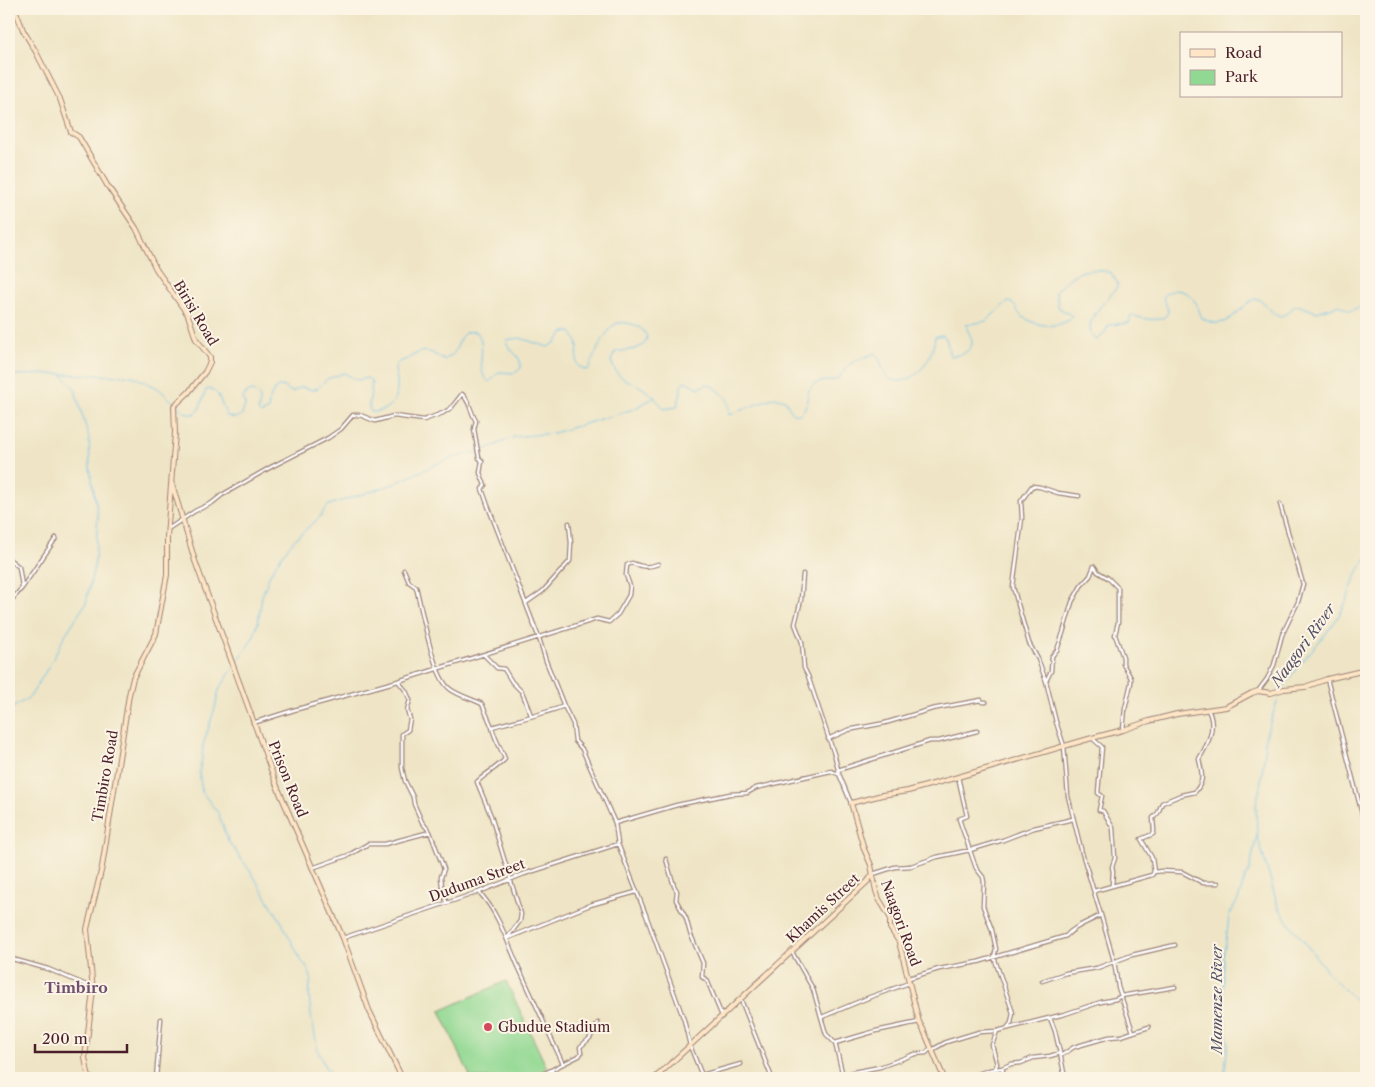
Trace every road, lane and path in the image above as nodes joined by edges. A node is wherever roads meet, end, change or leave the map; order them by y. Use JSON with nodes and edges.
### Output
{"nodes":[{"id":1,"x":15,"y":9,"type":"edge"},
{"id":2,"x":172,"y":482,"type":"junction"},
{"id":3,"x":1079,"y":496,"type":"dead end"},
{"id":4,"x":1280,"y":504,"type":"dead end"},
{"id":5,"x":182,"y":519,"type":"junction"},
{"id":6,"x":569,"y":523,"type":"dead end"},
{"id":7,"x":168,"y":529,"type":"junction"},
{"id":8,"x":56,"y":538,"type":"dead end"},
{"id":9,"x":9,"y":559,"type":"edge"},
{"id":10,"x":658,"y":564,"type":"dead end"},
{"id":11,"x":404,"y":570,"type":"dead end"},
{"id":12,"x":803,"y":574,"type":"dead end"},
{"id":13,"x":22,"y":588,"type":"junction"},
{"id":14,"x":9,"y":603,"type":"edge"},
{"id":15,"x":526,"y":603,"type":"junction"},
{"id":16,"x":539,"y":638,"type":"junction"},
{"id":17,"x":484,"y":654,"type":"junction"},
{"id":18,"x":437,"y":669,"type":"junction"},
{"id":19,"x":1366,"y":670,"type":"edge"},
{"id":20,"x":1327,"y":679,"type":"junction"},
{"id":21,"x":398,"y":681,"type":"junction"},
{"id":22,"x":1046,"y":681,"type":"junction"},
{"id":23,"x":1258,"y":691,"type":"junction"},
{"id":24,"x":986,"y":702,"type":"dead end"},
{"id":25,"x":564,"y":706,"type":"junction"},
{"id":26,"x":1208,"y":710,"type":"junction"},
{"id":27,"x":530,"y":716,"type":"junction"},
{"id":28,"x":253,"y":723,"type":"junction"},
{"id":29,"x":492,"y":727,"type":"junction"},
{"id":30,"x":1123,"y":730,"type":"junction"},
{"id":31,"x":977,"y":731,"type":"dead end"},
{"id":32,"x":1092,"y":738,"type":"junction"},
{"id":33,"x":828,"y":739,"type":"junction"},
{"id":34,"x":1064,"y":746,"type":"junction"},
{"id":35,"x":837,"y":765,"type":"junction"},
{"id":36,"x":838,"y":770,"type":"junction"},
{"id":37,"x":831,"y":771,"type":"junction"},
{"id":38,"x":839,"y":774,"type":"junction"},
{"id":39,"x":958,"y":777,"type":"junction"},
{"id":40,"x":851,"y":803,"type":"junction"},
{"id":41,"x":1074,"y":819,"type":"junction"},
{"id":42,"x":615,"y":823,"type":"junction"},
{"id":43,"x":1366,"y":829,"type":"edge"},
{"id":44,"x":430,"y":832,"type":"junction"},
{"id":45,"x":618,"y":844,"type":"junction"},
{"id":46,"x":970,"y":850,"type":"junction"},
{"id":47,"x":666,"y":858,"type":"dead end"},
{"id":48,"x":312,"y":868,"type":"junction"},
{"id":49,"x":1154,"y":872,"type":"junction"},
{"id":50,"x":872,"y":874,"type":"junction"},
{"id":51,"x":510,"y":879,"type":"junction"},
{"id":52,"x":1218,"y":883,"type":"dead end"},
{"id":53,"x":1112,"y":885,"type":"junction"},
{"id":54,"x":1094,"y":891,"type":"junction"},
{"id":55,"x":479,"y":892,"type":"junction"},
{"id":56,"x":636,"y":892,"type":"junction"},
{"id":57,"x":446,"y":902,"type":"junction"},
{"id":58,"x":1101,"y":915,"type":"junction"},
{"id":59,"x":344,"y":938,"type":"junction"},
{"id":60,"x":507,"y":938,"type":"junction"},
{"id":61,"x":1174,"y":945,"type":"dead end"},
{"id":62,"x":792,"y":952,"type":"junction"},
{"id":63,"x":994,"y":957,"type":"junction"},
{"id":64,"x":9,"y":958,"type":"edge"},
{"id":65,"x":1114,"y":962,"type":"junction"},
{"id":66,"x":909,"y":981,"type":"junction"},
{"id":67,"x":1042,"y":981,"type":"dead end"},
{"id":68,"x":91,"y":987,"type":"junction"},
{"id":69,"x":1175,"y":987,"type":"dead end"},
{"id":70,"x":1121,"y":996,"type":"junction"},
{"id":71,"x":740,"y":1000,"type":"junction"},
{"id":72,"x":722,"y":1017,"type":"junction"},
{"id":73,"x":822,"y":1017,"type":"junction"},
{"id":74,"x":1050,"y":1018,"type":"junction"},
{"id":75,"x":161,"y":1019,"type":"dead end"},
{"id":76,"x":919,"y":1022,"type":"junction"},
{"id":77,"x":598,"y":1024,"type":"dead end"},
{"id":78,"x":1150,"y":1027,"type":"dead end"},
{"id":79,"x":1007,"y":1028,"type":"junction"},
{"id":80,"x":997,"y":1031,"type":"junction"},
{"id":81,"x":1133,"y":1032,"type":"junction"},
{"id":82,"x":834,"y":1043,"type":"junction"},
{"id":83,"x":690,"y":1046,"type":"junction"},
{"id":84,"x":931,"y":1049,"type":"junction"},
{"id":85,"x":1061,"y":1054,"type":"junction"},
{"id":86,"x":563,"y":1064,"type":"junction"},
{"id":87,"x":741,"y":1064,"type":"dead end"},
{"id":88,"x":1002,"y":1068,"type":"junction"},
{"id":89,"x":995,"y":1069,"type":"junction"},
{"id":90,"x":552,"y":1070,"type":"junction"},
{"id":91,"x":845,"y":1076,"type":"edge"},
{"id":92,"x":702,"y":1077,"type":"edge"},
{"id":93,"x":89,"y":1078,"type":"edge"},
{"id":94,"x":156,"y":1078,"type":"edge"},
{"id":95,"x":402,"y":1078,"type":"edge"},
{"id":96,"x":535,"y":1078,"type":"edge"},
{"id":97,"x":553,"y":1078,"type":"edge"},
{"id":98,"x":655,"y":1078,"type":"edge"},
{"id":99,"x":772,"y":1078,"type":"edge"},
{"id":100,"x":836,"y":1078,"type":"edge"},
{"id":101,"x":944,"y":1078,"type":"edge"},
{"id":102,"x":966,"y":1078,"type":"edge"},
{"id":103,"x":1005,"y":1078,"type":"edge"},
{"id":104,"x":1065,"y":1078,"type":"edge"}],
"edges":[{"from":1,"to":2,"type":"street","name":"Birisi Road"},
{"from":2,"to":5,"type":"street","name":"Prison Road"},
{"from":2,"to":7,"type":"street","name":"Timbiro Road"},
{"from":3,"to":22,"type":"street"},
{"from":4,"to":23,"type":"street"},
{"from":5,"to":7,"type":"street"},
{"from":5,"to":15,"type":"street"},
{"from":5,"to":28,"type":"street","name":"Prison Road"},
{"from":6,"to":15,"type":"street"},
{"from":7,"to":68,"type":"street","name":"Timbiro Road"},
{"from":8,"to":13,"type":"street"},
{"from":9,"to":13,"type":"street"},
{"from":10,"to":16,"type":"street"},
{"from":11,"to":18,"type":"street"},
{"from":12,"to":33,"type":"street","name":"Naagori Road"},
{"from":13,"to":14,"type":"street"},
{"from":15,"to":16,"type":"street"},
{"from":16,"to":17,"type":"street"},
{"from":16,"to":25,"type":"street"},
{"from":17,"to":18,"type":"street"},
{"from":17,"to":27,"type":"street"},
{"from":18,"to":21,"type":"street"},
{"from":18,"to":29,"type":"street"},
{"from":19,"to":20,"type":"street"},
{"from":20,"to":23,"type":"street"},
{"from":20,"to":43,"type":"street"},
{"from":21,"to":28,"type":"street"},
{"from":21,"to":44,"type":"street"},
{"from":22,"to":30,"type":"street"},
{"from":22,"to":34,"type":"street"},
{"from":23,"to":26,"type":"street"},
{"from":24,"to":33,"type":"street"},
{"from":25,"to":27,"type":"street"},
{"from":25,"to":42,"type":"street"},
{"from":26,"to":30,"type":"street"},
{"from":26,"to":49,"type":"street"},
{"from":27,"to":29,"type":"street"},
{"from":28,"to":48,"type":"street","name":"Prison Road"},
{"from":29,"to":51,"type":"street"},
{"from":30,"to":32,"type":"street"},
{"from":31,"to":36,"type":"street"},
{"from":32,"to":34,"type":"street"},
{"from":32,"to":53,"type":"street"},
{"from":33,"to":35,"type":"street","name":"Naagori Road"},
{"from":34,"to":39,"type":"street"},
{"from":34,"to":41,"type":"street"},
{"from":35,"to":36,"type":"street","name":"Naagori Road"},
{"from":35,"to":37,"type":"street"},
{"from":36,"to":38,"type":"street","name":"Naagori Road"},
{"from":37,"to":38,"type":"street"},
{"from":37,"to":42,"type":"street"},
{"from":38,"to":40,"type":"street","name":"Naagori Road"},
{"from":39,"to":40,"type":"street"},
{"from":39,"to":46,"type":"street"},
{"from":40,"to":50,"type":"street","name":"Naagori Road"},
{"from":41,"to":46,"type":"street","name":"Khamis Street"},
{"from":41,"to":54,"type":"street"},
{"from":42,"to":45,"type":"street"},
{"from":44,"to":48,"type":"street"},
{"from":44,"to":57,"type":"street"},
{"from":45,"to":51,"type":"street","name":"Duduma Street"},
{"from":45,"to":56,"type":"street"},
{"from":46,"to":50,"type":"street","name":"Khamis Street"},
{"from":46,"to":63,"type":"street"},
{"from":47,"to":72,"type":"street"},
{"from":48,"to":59,"type":"street","name":"Prison Road"},
{"from":49,"to":52,"type":"street"},
{"from":49,"to":53,"type":"street"},
{"from":50,"to":62,"type":"street","name":"Khamis Street"},
{"from":50,"to":66,"type":"street","name":"Naagori Road"},
{"from":51,"to":55,"type":"street","name":"Duduma Street"},
{"from":51,"to":60,"type":"street"},
{"from":53,"to":54,"type":"street"},
{"from":54,"to":58,"type":"street"},
{"from":55,"to":57,"type":"street","name":"Duduma Street"},
{"from":55,"to":60,"type":"street"},
{"from":56,"to":60,"type":"street"},
{"from":56,"to":83,"type":"street"},
{"from":57,"to":59,"type":"street","name":"Duduma Street"},
{"from":58,"to":63,"type":"street"},
{"from":58,"to":65,"type":"street"},
{"from":59,"to":95,"type":"street","name":"Prison Road"},
{"from":60,"to":86,"type":"street"},
{"from":61,"to":65,"type":"street"},
{"from":62,"to":71,"type":"street","name":"Khamis Street"},
{"from":62,"to":73,"type":"street"},
{"from":63,"to":66,"type":"street"},
{"from":63,"to":79,"type":"street"},
{"from":64,"to":68,"type":"street"},
{"from":65,"to":67,"type":"street"},
{"from":65,"to":70,"type":"street"},
{"from":66,"to":73,"type":"street"},
{"from":66,"to":76,"type":"street","name":"Naagori Road"},
{"from":68,"to":93,"type":"street","name":"Timbiro Road"},
{"from":69,"to":70,"type":"street"},
{"from":70,"to":74,"type":"street"},
{"from":70,"to":81,"type":"street"},
{"from":71,"to":72,"type":"street","name":"Khamis Street"},
{"from":71,"to":99,"type":"street"},
{"from":72,"to":83,"type":"street","name":"Khamis Street"},
{"from":73,"to":82,"type":"street"},
{"from":74,"to":79,"type":"street"},
{"from":74,"to":85,"type":"street"},
{"from":75,"to":94,"type":"street"},
{"from":76,"to":82,"type":"street"},
{"from":76,"to":84,"type":"street","name":"Naagori Road"},
{"from":77,"to":86,"type":"street"},
{"from":78,"to":81,"type":"street"},
{"from":79,"to":80,"type":"street"},
{"from":80,"to":84,"type":"street"},
{"from":80,"to":89,"type":"street"},
{"from":81,"to":85,"type":"street"},
{"from":82,"to":91,"type":"street"},
{"from":83,"to":92,"type":"street"},
{"from":83,"to":98,"type":"street","name":"Khamis Street"},
{"from":84,"to":91,"type":"street"},
{"from":84,"to":101,"type":"street","name":"Naagori Road"},
{"from":85,"to":88,"type":"street"},
{"from":85,"to":104,"type":"street"},
{"from":86,"to":90,"type":"street"},
{"from":87,"to":92,"type":"street"},
{"from":88,"to":89,"type":"street"},
{"from":88,"to":103,"type":"street"},
{"from":89,"to":102,"type":"street"},
{"from":90,"to":96,"type":"street"},
{"from":90,"to":97,"type":"street"},
{"from":91,"to":100,"type":"street"}]}
